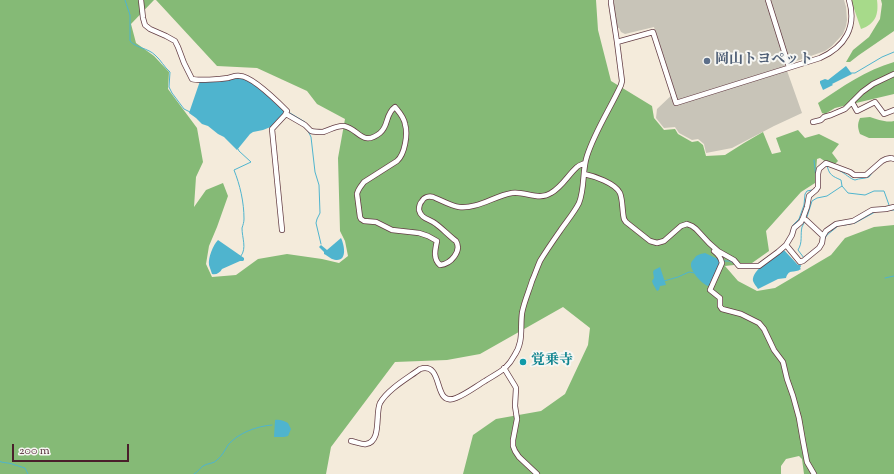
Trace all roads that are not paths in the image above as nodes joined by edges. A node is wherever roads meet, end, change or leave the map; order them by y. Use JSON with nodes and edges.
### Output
{"nodes":[{"id":1,"x":141,"y":0,"type":"edge"},
{"id":2,"x":611,"y":0,"type":"edge"},
{"id":3,"x":768,"y":0,"type":"edge"},
{"id":4,"x":849,"y":0,"type":"edge"},
{"id":5,"x":618,"y":42,"type":"junction"},
{"id":6,"x":789,"y":67,"type":"junction"},
{"id":7,"x":894,"y":74,"type":"edge"},
{"id":8,"x":852,"y":102,"type":"junction"},
{"id":9,"x":894,"y":110,"type":"edge"},
{"id":10,"x":286,"y":114,"type":"junction"},
{"id":11,"x":813,"y":122,"type":"dead end"},
{"id":12,"x":894,"y":160,"type":"edge"},
{"id":13,"x":585,"y":163,"type":"junction"},
{"id":14,"x":584,"y":174,"type":"junction"},
{"id":15,"x":892,"y":207,"type":"edge"},
{"id":16,"x":803,"y":218,"type":"junction"},
{"id":17,"x":282,"y":230,"type":"dead end"},
{"id":18,"x":823,"y":236,"type":"junction"},
{"id":19,"x":709,"y":244,"type":"junction"},
{"id":20,"x":786,"y":245,"type":"junction"},
{"id":21,"x":504,"y":368,"type":"junction"},
{"id":22,"x":351,"y":441,"type":"dead end"},
{"id":23,"x":537,"y":474,"type":"edge"},
{"id":24,"x":814,"y":474,"type":"edge"}],
"edges":[{"from":1,"to":10,"type":"street"},
{"from":2,"to":5,"type":"street"},
{"from":3,"to":6,"type":"street"},
{"from":4,"to":6,"type":"street"},
{"from":5,"to":6,"type":"street"},
{"from":5,"to":13,"type":"street"},
{"from":7,"to":8,"type":"street"},
{"from":8,"to":9,"type":"street"},
{"from":8,"to":11,"type":"street"},
{"from":10,"to":13,"type":"street"},
{"from":10,"to":17,"type":"street"},
{"from":12,"to":16,"type":"street"},
{"from":13,"to":14,"type":"street"},
{"from":14,"to":19,"type":"street"},
{"from":14,"to":21,"type":"street"},
{"from":15,"to":18,"type":"street"},
{"from":16,"to":18,"type":"street"},
{"from":16,"to":20,"type":"street"},
{"from":18,"to":20,"type":"street"},
{"from":19,"to":20,"type":"street"},
{"from":19,"to":24,"type":"street"},
{"from":21,"to":22,"type":"street"},
{"from":21,"to":23,"type":"street"}]}
